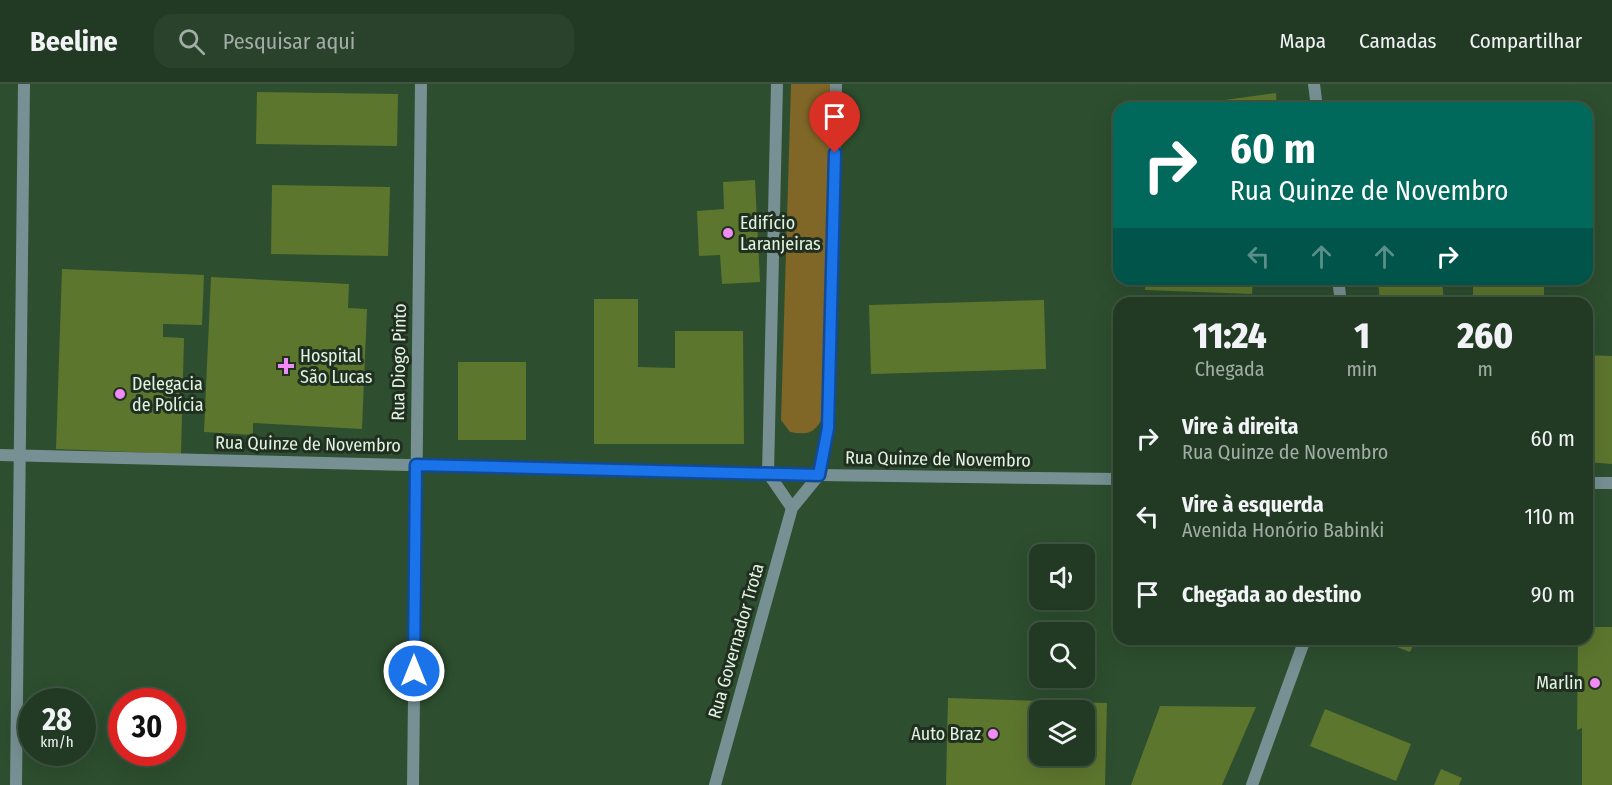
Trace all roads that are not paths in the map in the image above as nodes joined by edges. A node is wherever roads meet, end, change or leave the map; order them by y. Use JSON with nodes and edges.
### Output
{"nodes":[{"id":1,"x":24,"y":84,"type":"edge"},
{"id":2,"x":421,"y":84,"type":"edge"},
{"id":3,"x":777,"y":84,"type":"edge"},
{"id":4,"x":836,"y":84,"type":"edge"},
{"id":5,"x":1314,"y":84,"type":"edge"},
{"id":6,"x":1316,"y":102,"type":"edge"},
{"id":7,"x":0,"y":455,"type":"edge"},
{"id":8,"x":22,"y":456,"type":"junction"},
{"id":9,"x":416,"y":465,"type":"junction"},
{"id":10,"x":768,"y":473,"type":"junction"},
{"id":11,"x":819,"y":475,"type":"junction"},
{"id":12,"x":1113,"y":479,"type":"edge"},
{"id":13,"x":1593,"y":483,"type":"edge"},
{"id":14,"x":1612,"y":483,"type":"edge"},
{"id":15,"x":792,"y":508,"type":"junction"},
{"id":16,"x":1303,"y":645,"type":"edge"},
{"id":17,"x":16,"y":785,"type":"edge"},
{"id":18,"x":413,"y":785,"type":"edge"},
{"id":19,"x":715,"y":785,"type":"edge"},
{"id":20,"x":1252,"y":785,"type":"edge"}],
"edges":[{"from":1,"to":8,"type":"street"},
{"from":2,"to":9,"type":"street","name":"Rua Diogo Pinto"},
{"from":3,"to":10,"type":"street"},
{"from":4,"to":11,"type":"street"},
{"from":5,"to":6,"type":"street"},
{"from":7,"to":8,"type":"street","name":"Rua Quinze de Novembro"},
{"from":8,"to":9,"type":"street","name":"Rua Quinze de Novembro"},
{"from":8,"to":17,"type":"street"},
{"from":9,"to":10,"type":"street","name":"Rua Quinze de Novembro"},
{"from":9,"to":18,"type":"street","name":"Rua Diogo Pinto"},
{"from":10,"to":11,"type":"street","name":"Rua Quinze de Novembro"},
{"from":10,"to":15,"type":"street"},
{"from":11,"to":12,"type":"street","name":"Rua Quinze de Novembro"},
{"from":11,"to":15,"type":"street","name":"Rua Governador Trota"},
{"from":13,"to":14,"type":"street"},
{"from":15,"to":19,"type":"street","name":"Rua Governador Trota"},
{"from":16,"to":20,"type":"street"}]}
